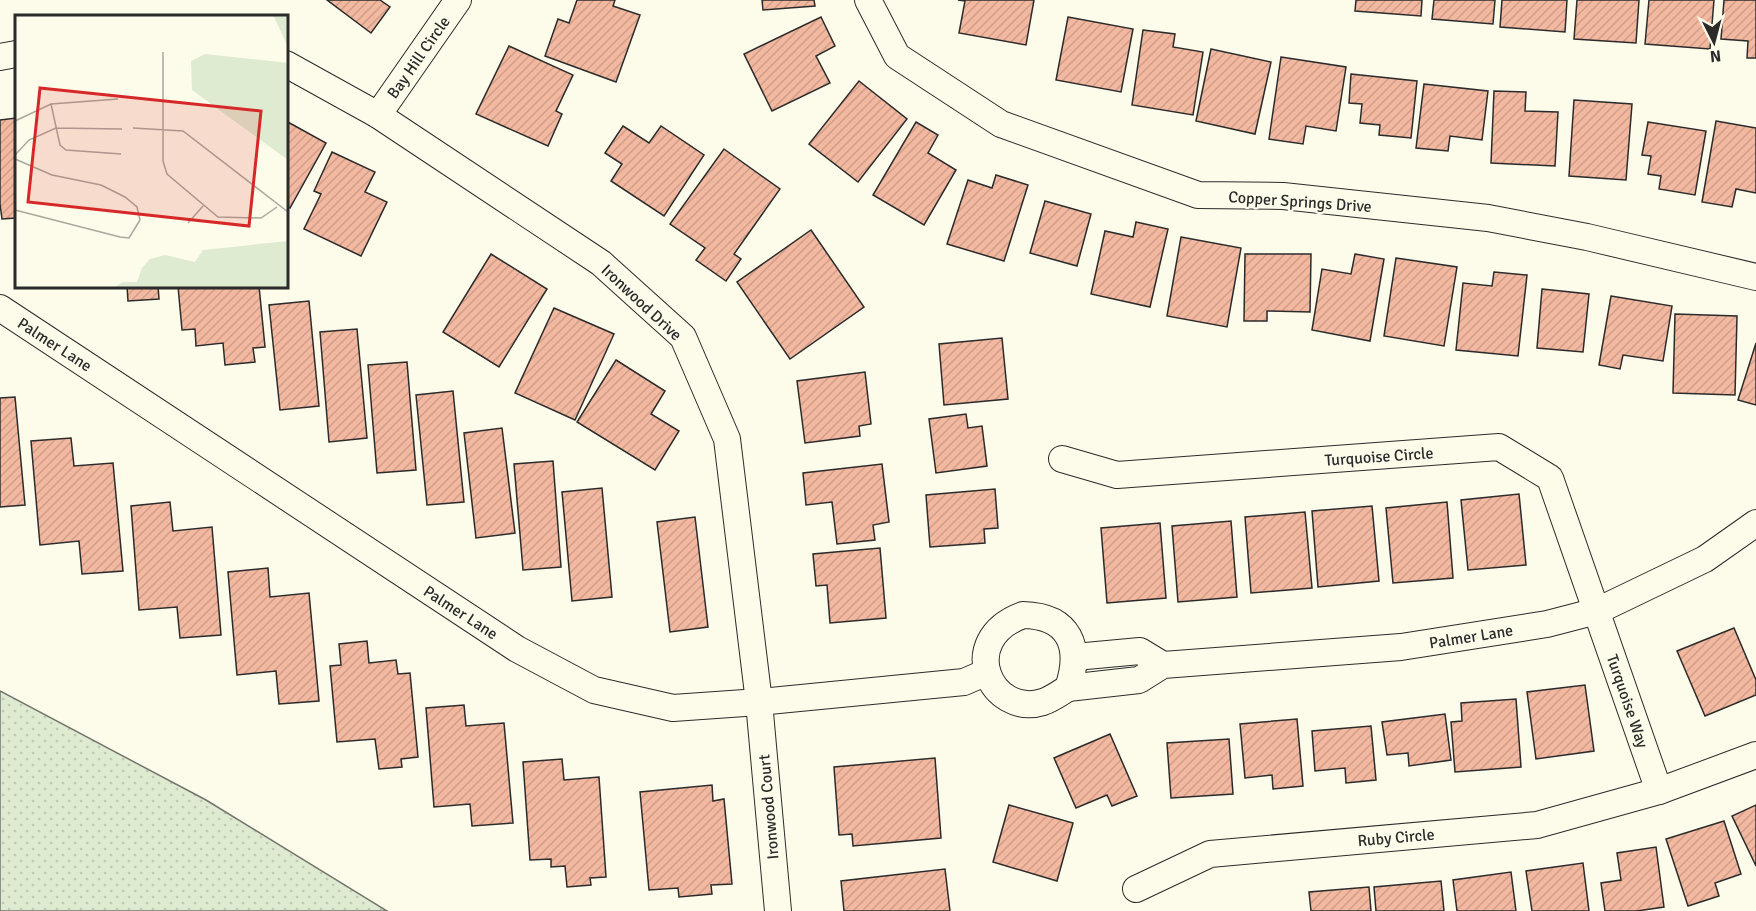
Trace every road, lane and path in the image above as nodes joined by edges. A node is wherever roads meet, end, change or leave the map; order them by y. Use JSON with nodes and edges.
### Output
{"nodes":[{"id":1,"x":458,"y":0,"type":"edge"},
{"id":2,"x":868,"y":0,"type":"edge"},
{"id":3,"x":15,"y":54,"type":"edge"},
{"id":4,"x":0,"y":57,"type":"edge"},
{"id":5,"x":288,"y":65,"type":"edge"},
{"id":6,"x":378,"y":115,"type":"junction"},
{"id":7,"x":1756,"y":277,"type":"edge"},
{"id":8,"x":0,"y":308,"type":"edge"},
{"id":9,"x":1062,"y":459,"type":"dead end"},
{"id":10,"x":1756,"y":523,"type":"edge"},
{"id":11,"x":1597,"y":611,"type":"junction"},
{"id":12,"x":1075,"y":657,"type":"junction"},
{"id":13,"x":1163,"y":664,"type":"junction"},
{"id":14,"x":987,"y":672,"type":"junction"},
{"id":15,"x":1068,"y":688,"type":"junction"},
{"id":16,"x":759,"y":702,"type":"junction"},
{"id":17,"x":1756,"y":755,"type":"edge"},
{"id":18,"x":1659,"y":791,"type":"junction"},
{"id":19,"x":1136,"y":889,"type":"dead end"},
{"id":20,"x":778,"y":911,"type":"edge"}],
"edges":[{"from":1,"to":6,"type":"street","name":"Bay Hill Circle"},
{"from":2,"to":7,"type":"street","name":"Copper Springs Drive"},
{"from":3,"to":4,"type":"street"},
{"from":5,"to":6,"type":"street","name":"Ironwood Drive"},
{"from":6,"to":16,"type":"street","name":"Ironwood Drive"},
{"from":8,"to":16,"type":"street","name":"Palmer Lane"},
{"from":9,"to":11,"type":"street","name":"Turquoise Circle"},
{"from":10,"to":11,"type":"street","name":"Palmer Lane"},
{"from":11,"to":13,"type":"street","name":"Palmer Lane"},
{"from":11,"to":18,"type":"street","name":"Turquoise Way"},
{"from":12,"to":13,"type":"street","name":"Palmer Lane"},
{"from":12,"to":14,"type":"street"},
{"from":12,"to":15,"type":"street"},
{"from":13,"to":15,"type":"street","name":"Palmer Lane"},
{"from":14,"to":15,"type":"street","name":"Palmer Lane"},
{"from":14,"to":16,"type":"street","name":"Palmer Lane"},
{"from":16,"to":20,"type":"street","name":"Ironwood Court"},
{"from":17,"to":18,"type":"street","name":"Ruby Circle"},
{"from":18,"to":19,"type":"street","name":"Ruby Circle"}]}
